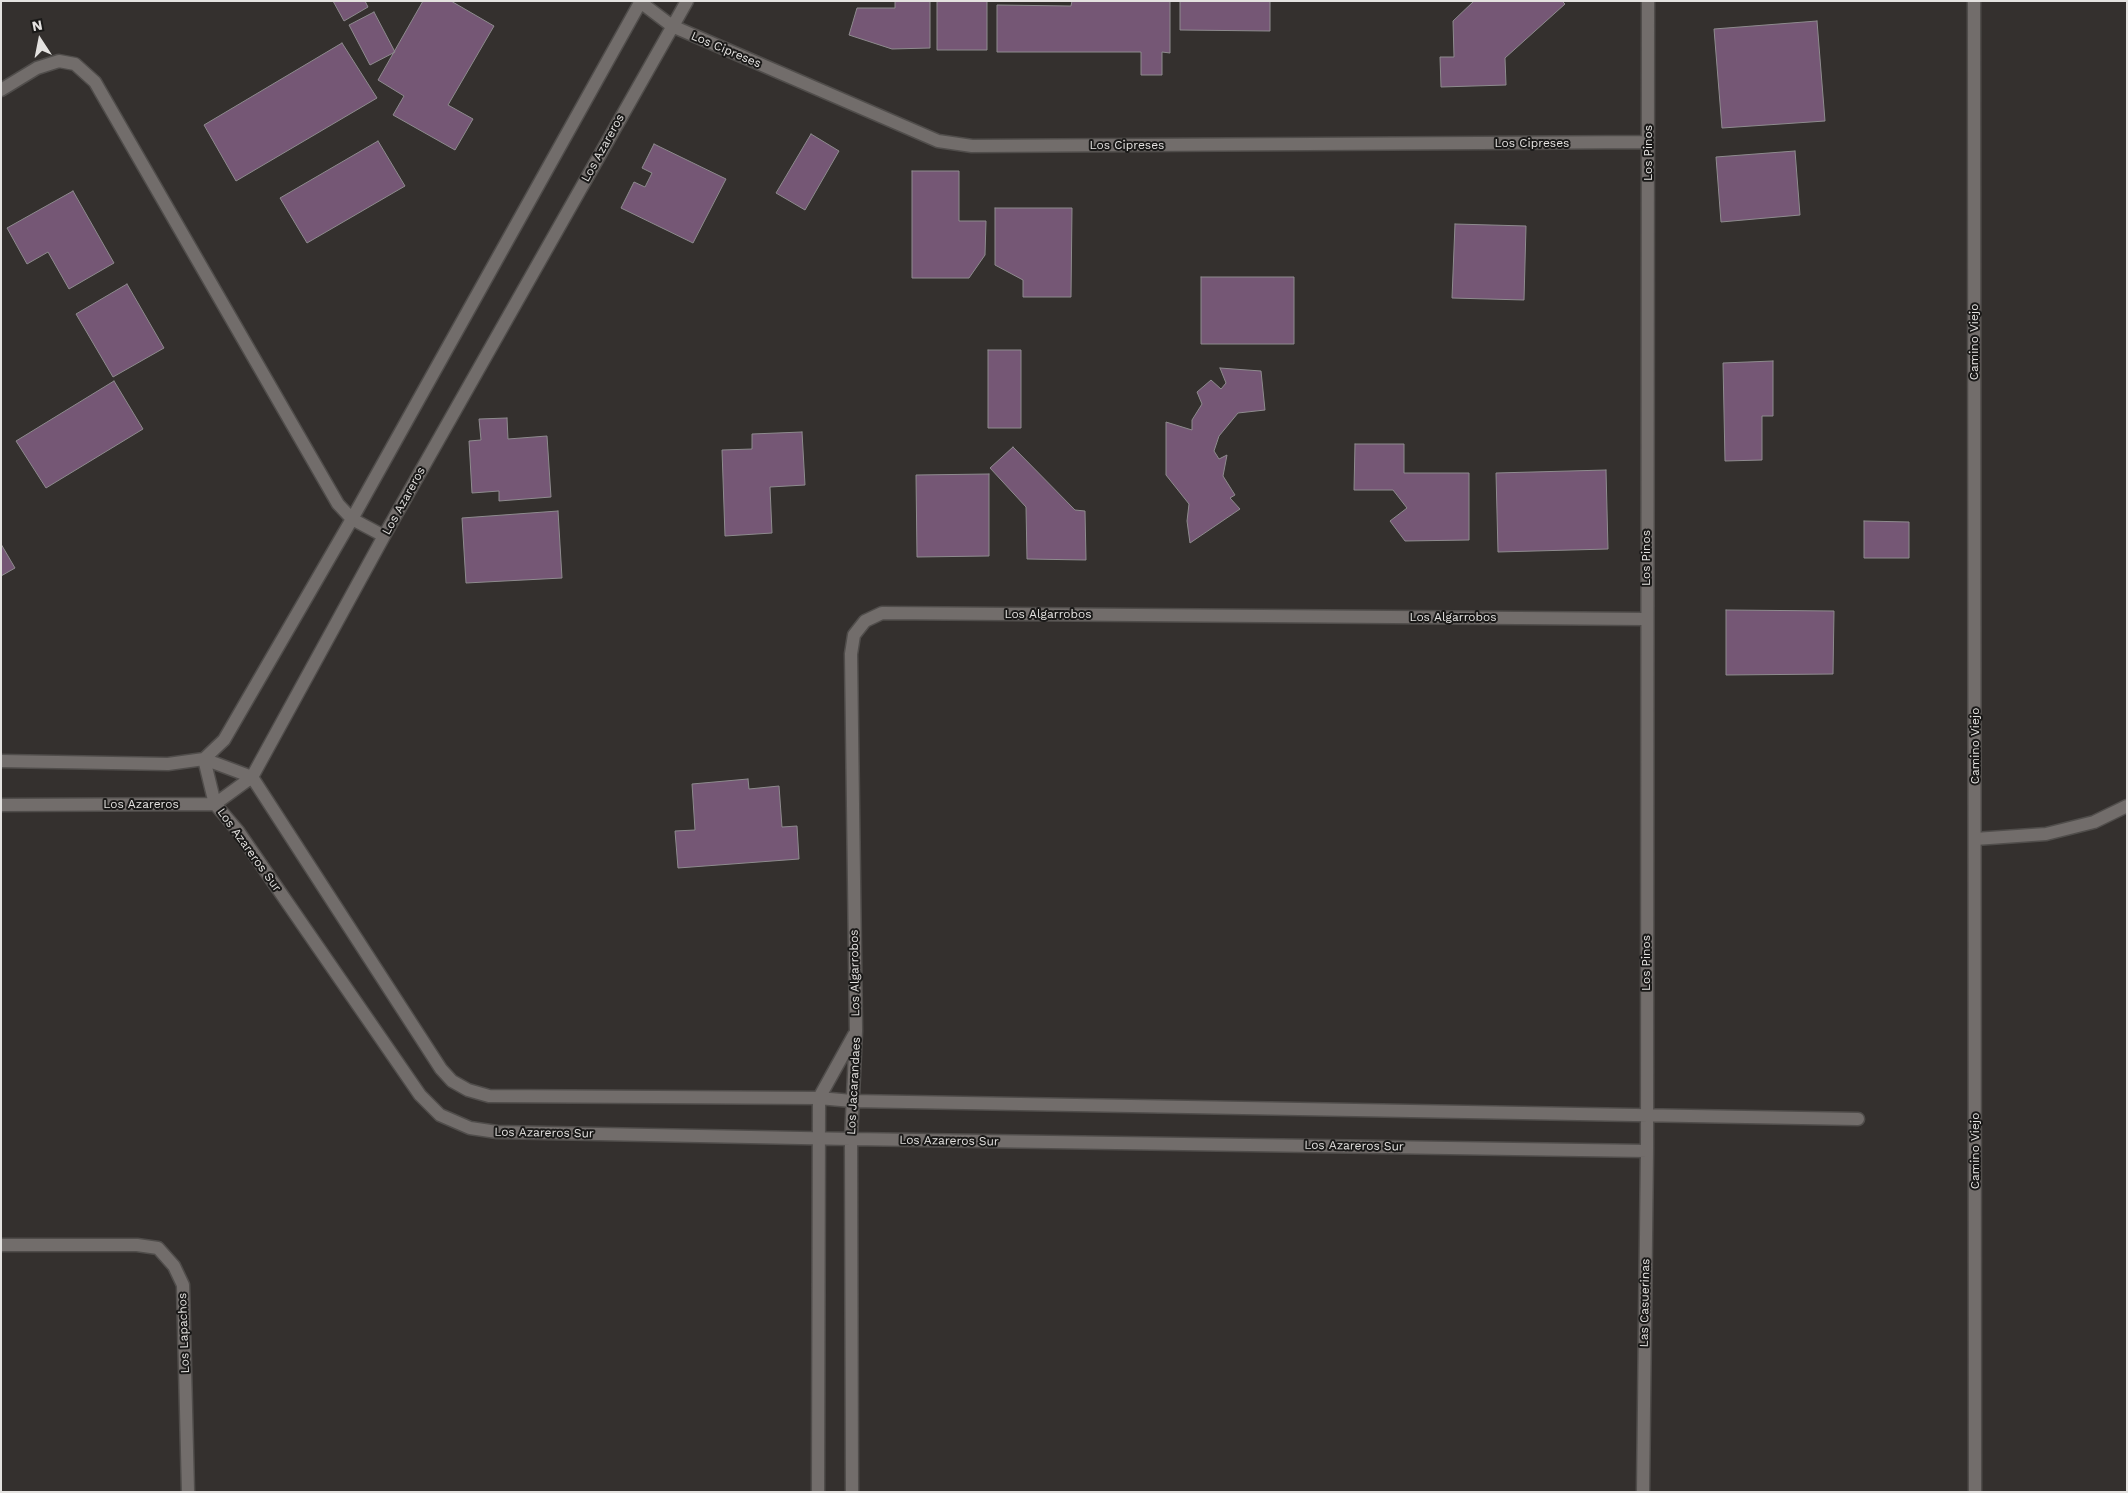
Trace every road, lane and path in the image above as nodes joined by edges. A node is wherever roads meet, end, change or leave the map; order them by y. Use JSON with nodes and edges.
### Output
{"nodes":[{"id":1,"x":687,"y":1,"type":"edge"},
{"id":2,"x":1648,"y":1,"type":"edge"},
{"id":3,"x":1974,"y":1,"type":"edge"},
{"id":4,"x":640,"y":2,"type":"edge"},
{"id":5,"x":672,"y":26,"type":"junction"},
{"id":6,"x":1,"y":90,"type":"edge"},
{"id":7,"x":1648,"y":142,"type":"junction"},
{"id":8,"x":352,"y":518,"type":"junction"},
{"id":9,"x":384,"y":536,"type":"junction"},
{"id":10,"x":1646,"y":619,"type":"junction"},
{"id":11,"x":204,"y":758,"type":"junction"},
{"id":12,"x":1,"y":761,"type":"edge"},
{"id":13,"x":252,"y":777,"type":"junction"},
{"id":14,"x":215,"y":804,"type":"junction"},
{"id":15,"x":1,"y":805,"type":"edge"},
{"id":16,"x":2127,"y":806,"type":"edge"},
{"id":17,"x":1975,"y":838,"type":"junction"},
{"id":18,"x":856,"y":1031,"type":"junction"},
{"id":19,"x":819,"y":1098,"type":"junction"},
{"id":20,"x":852,"y":1101,"type":"junction"},
{"id":21,"x":1647,"y":1115,"type":"junction"},
{"id":22,"x":1858,"y":1119,"type":"dead end"},
{"id":23,"x":818,"y":1137,"type":"junction"},
{"id":24,"x":851,"y":1139,"type":"junction"},
{"id":25,"x":1647,"y":1151,"type":"junction"},
{"id":26,"x":1,"y":1245,"type":"edge"},
{"id":27,"x":188,"y":1492,"type":"edge"},
{"id":28,"x":818,"y":1492,"type":"edge"},
{"id":29,"x":852,"y":1492,"type":"edge"},
{"id":30,"x":1643,"y":1492,"type":"edge"},
{"id":31,"x":1975,"y":1492,"type":"edge"}],
"edges":[{"from":1,"to":5,"type":"street","name":"Los Azareros"},
{"from":2,"to":7,"type":"street","name":"Los Pinos"},
{"from":3,"to":17,"type":"street","name":"Camino Viejo"},
{"from":4,"to":5,"type":"street","name":"Los Cipreses"},
{"from":4,"to":8,"type":"street"},
{"from":5,"to":7,"type":"street","name":"Los Cipreses"},
{"from":5,"to":9,"type":"street","name":"Los Azareros"},
{"from":6,"to":8,"type":"street"},
{"from":7,"to":10,"type":"street","name":"Los Pinos"},
{"from":8,"to":9,"type":"street"},
{"from":8,"to":11,"type":"street"},
{"from":9,"to":13,"type":"street","name":"Los Azareros"},
{"from":10,"to":18,"type":"street","name":"Los Algarrobos"},
{"from":10,"to":21,"type":"street","name":"Los Pinos"},
{"from":11,"to":12,"type":"street"},
{"from":11,"to":13,"type":"street"},
{"from":11,"to":14,"type":"street","name":"Los Azareros Sur"},
{"from":13,"to":14,"type":"street","name":"Los Azareros"},
{"from":13,"to":19,"type":"street"},
{"from":14,"to":15,"type":"street","name":"Los Azareros"},
{"from":14,"to":23,"type":"street","name":"Los Azareros Sur"},
{"from":16,"to":17,"type":"street"},
{"from":17,"to":31,"type":"street","name":"Camino Viejo"},
{"from":18,"to":19,"type":"street","name":"Los Jacarandaes"},
{"from":18,"to":20,"type":"street","name":"Los Jacarandaes"},
{"from":19,"to":20,"type":"street"},
{"from":19,"to":23,"type":"street","name":"Los Jacarandaes"},
{"from":20,"to":21,"type":"street"},
{"from":20,"to":24,"type":"street","name":"Los Jacarandaes"},
{"from":21,"to":22,"type":"street"},
{"from":21,"to":25,"type":"street","name":"Las Casuerinas"},
{"from":23,"to":24,"type":"street","name":"Los Azareros Sur"},
{"from":23,"to":28,"type":"street","name":"Los Jacarandaes"},
{"from":24,"to":25,"type":"street","name":"Los Azareros Sur"},
{"from":24,"to":29,"type":"street","name":"Los Jacarandaes"},
{"from":25,"to":30,"type":"street","name":"Las Casuerinas"},
{"from":26,"to":27,"type":"street","name":"Los Lapachos"}]}
